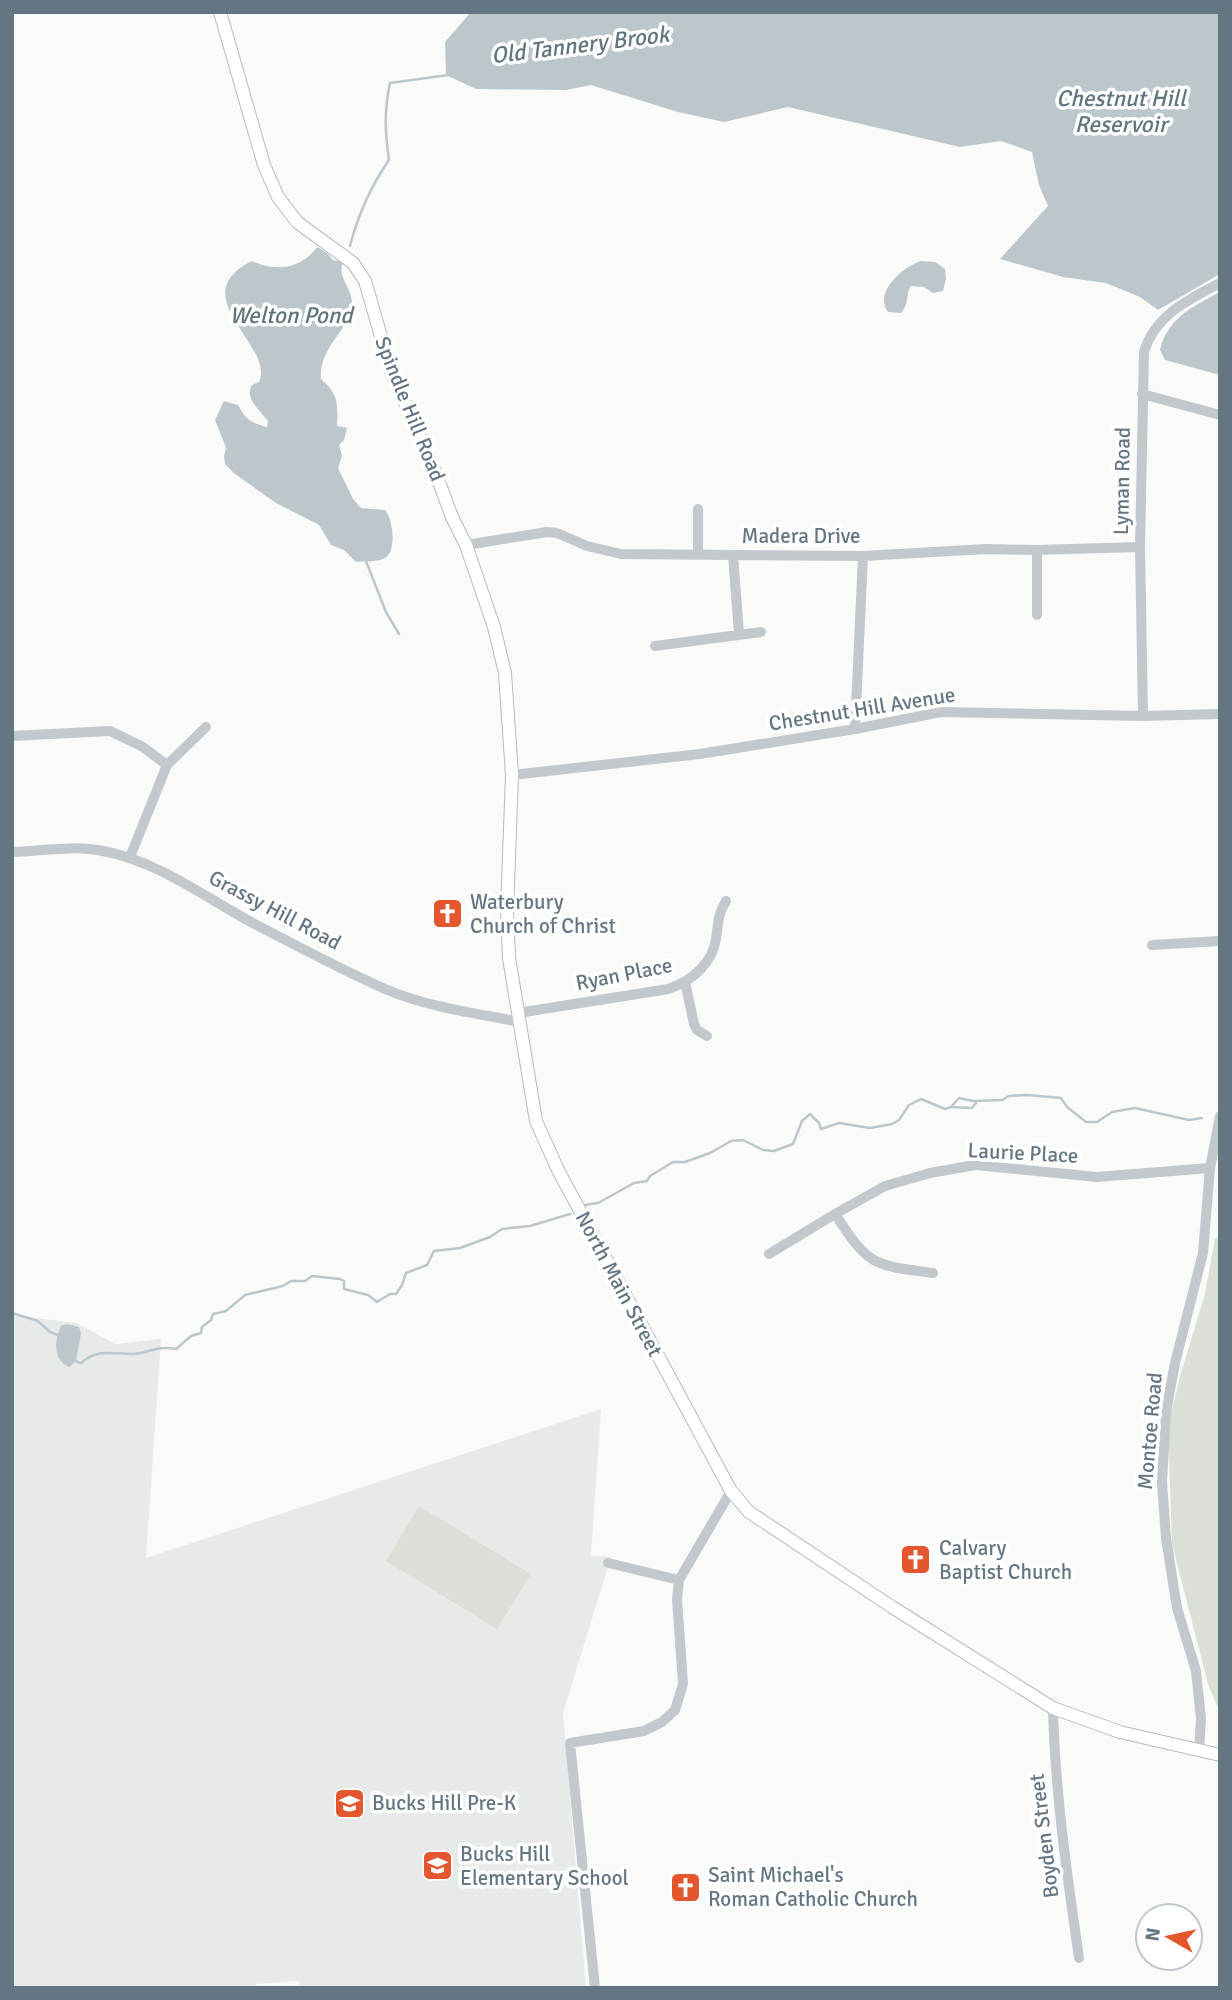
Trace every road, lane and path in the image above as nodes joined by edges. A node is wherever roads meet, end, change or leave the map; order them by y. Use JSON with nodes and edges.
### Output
{"nodes":[{"id":1,"x":220,"y":12,"type":"edge"},
{"id":2,"x":1220,"y":283,"type":"edge"},
{"id":3,"x":1142,"y":394,"type":"junction"},
{"id":4,"x":1220,"y":415,"type":"edge"},
{"id":5,"x":698,"y":509,"type":"dead end"},
{"id":6,"x":452,"y":517,"type":"joint"},
{"id":7,"x":467,"y":545,"type":"junction"},
{"id":8,"x":1140,"y":547,"type":"junction"},
{"id":9,"x":1037,"y":550,"type":"junction"},
{"id":10,"x":698,"y":554,"type":"junction"},
{"id":11,"x":733,"y":555,"type":"junction"},
{"id":12,"x":863,"y":556,"type":"junction"},
{"id":13,"x":1037,"y":615,"type":"dead end"},
{"id":14,"x":761,"y":632,"type":"dead end"},
{"id":15,"x":739,"y":634,"type":"junction"},
{"id":16,"x":655,"y":646,"type":"dead end"},
{"id":17,"x":1220,"y":714,"type":"edge"},
{"id":18,"x":1143,"y":716,"type":"junction"},
{"id":19,"x":206,"y":727,"type":"dead end"},
{"id":20,"x":855,"y":729,"type":"junction"},
{"id":21,"x":12,"y":736,"type":"edge"},
{"id":22,"x":167,"y":765,"type":"junction"},
{"id":23,"x":512,"y":775,"type":"junction"},
{"id":24,"x":12,"y":852,"type":"edge"},
{"id":25,"x":130,"y":857,"type":"junction"},
{"id":26,"x":726,"y":901,"type":"dead end"},
{"id":27,"x":1220,"y":941,"type":"edge"},
{"id":28,"x":1152,"y":945,"type":"dead end"},
{"id":29,"x":685,"y":982,"type":"junction"},
{"id":30,"x":519,"y":1017,"type":"junction"},
{"id":31,"x":707,"y":1036,"type":"dead end"},
{"id":32,"x":1220,"y":1116,"type":"edge"},
{"id":33,"x":1210,"y":1168,"type":"junction"},
{"id":34,"x":835,"y":1214,"type":"junction"},
{"id":35,"x":769,"y":1254,"type":"dead end"},
{"id":36,"x":933,"y":1273,"type":"dead end"},
{"id":37,"x":731,"y":1491,"type":"junction"},
{"id":38,"x":608,"y":1563,"type":"dead end"},
{"id":39,"x":680,"y":1580,"type":"junction"},
{"id":40,"x":1053,"y":1708,"type":"junction"},
{"id":41,"x":1199,"y":1751,"type":"junction"},
{"id":42,"x":1220,"y":1755,"type":"edge"},
{"id":43,"x":1079,"y":1958,"type":"dead end"},
{"id":44,"x":595,"y":1988,"type":"edge"}],
"edges":[{"from":1,"to":6,"type":"main road","name":"Spindle Hill Road"},
{"from":2,"to":3,"type":"street","name":"Lyman Road"},
{"from":3,"to":4,"type":"street"},
{"from":3,"to":8,"type":"street","name":"Lyman Road"},
{"from":5,"to":10,"type":"street"},
{"from":6,"to":7,"type":"main road","name":"North Main Street"},
{"from":7,"to":10,"type":"street","name":"Madera Drive"},
{"from":7,"to":23,"type":"main road","name":"North Main Street"},
{"from":8,"to":9,"type":"street","name":"Madera Drive"},
{"from":8,"to":18,"type":"street","name":"Lyman Road"},
{"from":9,"to":12,"type":"street","name":"Madera Drive"},
{"from":9,"to":13,"type":"street"},
{"from":10,"to":11,"type":"street","name":"Madera Drive"},
{"from":11,"to":12,"type":"street","name":"Madera Drive"},
{"from":11,"to":15,"type":"street"},
{"from":12,"to":20,"type":"street"},
{"from":14,"to":15,"type":"street"},
{"from":15,"to":16,"type":"street"},
{"from":17,"to":18,"type":"street","name":"Chestnut Hill Avenue"},
{"from":18,"to":20,"type":"street","name":"Chestnut Hill Avenue"},
{"from":19,"to":22,"type":"street"},
{"from":20,"to":23,"type":"street","name":"Chestnut Hill Avenue"},
{"from":21,"to":22,"type":"street"},
{"from":22,"to":25,"type":"street"},
{"from":23,"to":30,"type":"main road","name":"North Main Street"},
{"from":24,"to":25,"type":"street","name":"Grassy Hill Road"},
{"from":25,"to":30,"type":"street","name":"Grassy Hill Road"},
{"from":26,"to":29,"type":"street","name":"Ryan Place"},
{"from":27,"to":28,"type":"street"},
{"from":29,"to":30,"type":"street","name":"Ryan Place"},
{"from":29,"to":31,"type":"street"},
{"from":30,"to":37,"type":"main road","name":"North Main Street"},
{"from":32,"to":33,"type":"street","name":"Montoe Road"},
{"from":33,"to":34,"type":"street","name":"Laurie Place"},
{"from":33,"to":41,"type":"street","name":"Montoe Road"},
{"from":34,"to":35,"type":"street","name":"Laurie Place"},
{"from":34,"to":36,"type":"street"},
{"from":37,"to":39,"type":"street"},
{"from":37,"to":40,"type":"main road","name":"North Main Street"},
{"from":38,"to":39,"type":"street"},
{"from":39,"to":44,"type":"street"},
{"from":40,"to":41,"type":"main road","name":"North Main Street"},
{"from":40,"to":43,"type":"street","name":"Boyden Street"},
{"from":41,"to":42,"type":"main road","name":"North Main Street"}]}
